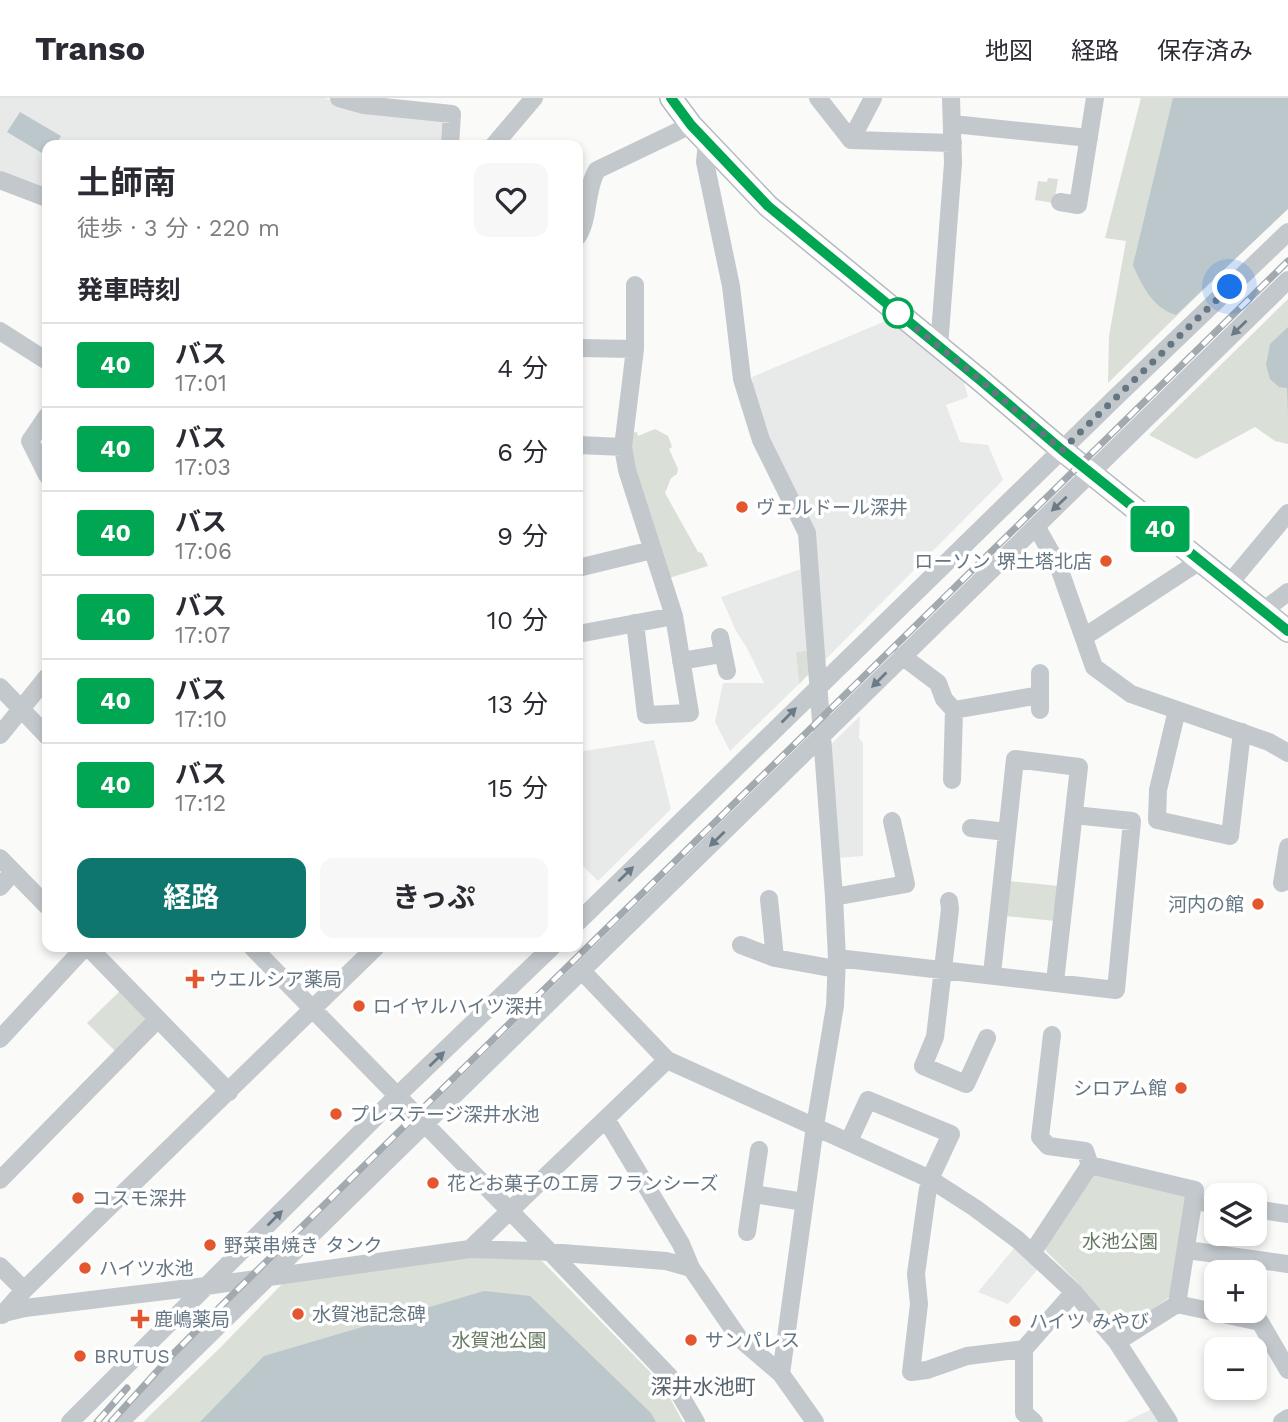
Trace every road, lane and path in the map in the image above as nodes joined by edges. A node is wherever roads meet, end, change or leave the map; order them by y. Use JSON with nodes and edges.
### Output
{"nodes":[{"id":1,"x":339,"y":98,"type":"edge"},
{"id":2,"x":534,"y":98,"type":"edge"},
{"id":3,"x":671,"y":98,"type":"edge"},
{"id":4,"x":818,"y":98,"type":"edge"},
{"id":5,"x":873,"y":98,"type":"edge"},
{"id":6,"x":951,"y":98,"type":"edge"},
{"id":7,"x":1095,"y":98,"type":"edge"},
{"id":8,"x":953,"y":124,"type":"junction"},
{"id":9,"x":691,"y":125,"type":"junction"},
{"id":10,"x":1089,"y":138,"type":"junction"},
{"id":11,"x":450,"y":140,"type":"edge"},
{"id":12,"x":498,"y":140,"type":"edge"},
{"id":13,"x":851,"y":140,"type":"junction"},
{"id":14,"x":707,"y":143,"type":"junction"},
{"id":15,"x":953,"y":143,"type":"junction"},
{"id":16,"x":0,"y":180,"type":"edge"},
{"id":17,"x":42,"y":196,"type":"edge"},
{"id":18,"x":1060,"y":202,"type":"dead end"},
{"id":19,"x":583,"y":227,"type":"edge"},
{"id":20,"x":1288,"y":232,"type":"edge"},
{"id":21,"x":1288,"y":280,"type":"edge"},
{"id":22,"x":635,"y":285,"type":"dead end"},
{"id":23,"x":0,"y":331,"type":"edge"},
{"id":24,"x":939,"y":347,"type":"junction"},
{"id":25,"x":583,"y":348,"type":"edge"},
{"id":26,"x":635,"y":349,"type":"junction"},
{"id":27,"x":42,"y":358,"type":"edge"},
{"id":28,"x":42,"y":423,"type":"edge"},
{"id":29,"x":583,"y":445,"type":"edge"},
{"id":30,"x":623,"y":447,"type":"junction"},
{"id":31,"x":1062,"y":450,"type":"junction"},
{"id":32,"x":42,"y":465,"type":"edge"},
{"id":33,"x":1091,"y":474,"type":"junction"},
{"id":34,"x":1288,"y":513,"type":"edge"},
{"id":35,"x":1036,"y":526,"type":"junction"},
{"id":36,"x":652,"y":550,"type":"junction"},
{"id":37,"x":1200,"y":561,"type":"junction"},
{"id":38,"x":583,"y":567,"type":"edge"},
{"id":39,"x":1229,"y":584,"type":"junction"},
{"id":40,"x":1288,"y":592,"type":"edge"},
{"id":41,"x":1263,"y":611,"type":"junction"},
{"id":42,"x":674,"y":616,"type":"junction"},
{"id":43,"x":635,"y":623,"type":"junction"},
{"id":44,"x":1288,"y":632,"type":"edge"},
{"id":45,"x":583,"y":633,"type":"edge"},
{"id":46,"x":1084,"y":637,"type":"junction"},
{"id":47,"x":723,"y":654,"type":"dead end"},
{"id":48,"x":902,"y":656,"type":"junction"},
{"id":49,"x":681,"y":661,"type":"junction"},
{"id":50,"x":1040,"y":673,"type":"dead end"},
{"id":51,"x":42,"y":683,"type":"edge"},
{"id":52,"x":819,"y":686,"type":"junction"},
{"id":53,"x":0,"y":687,"type":"edge"},
{"id":54,"x":20,"y":710,"type":"junction"},
{"id":55,"x":954,"y":710,"type":"junction"},
{"id":56,"x":1177,"y":710,"type":"junction"},
{"id":57,"x":42,"y":731,"type":"edge"},
{"id":58,"x":1242,"y":732,"type":"junction"},
{"id":59,"x":0,"y":735,"type":"edge"},
{"id":60,"x":820,"y":737,"type":"junction"},
{"id":61,"x":1288,"y":753,"type":"edge"},
{"id":62,"x":952,"y":780,"type":"dead end"},
{"id":63,"x":1074,"y":815,"type":"junction"},
{"id":64,"x":892,"y":821,"type":"dead end"},
{"id":65,"x":971,"y":828,"type":"dead end"},
{"id":66,"x":1007,"y":832,"type":"junction"},
{"id":67,"x":1288,"y":847,"type":"edge"},
{"id":68,"x":0,"y":858,"type":"edge"},
{"id":69,"x":13,"y":872,"type":"junction"},
{"id":70,"x":1282,"y":883,"type":"dead end"},
{"id":71,"x":0,"y":887,"type":"edge"},
{"id":72,"x":834,"y":897,"type":"junction"},
{"id":73,"x":769,"y":899,"type":"dead end"},
{"id":74,"x":42,"y":901,"type":"edge"},
{"id":75,"x":949,"y":901,"type":"dead end"},
{"id":76,"x":583,"y":909,"type":"edge"},
{"id":77,"x":741,"y":946,"type":"dead end"},
{"id":78,"x":81,"y":952,"type":"edge"},
{"id":79,"x":91,"y":952,"type":"edge"},
{"id":80,"x":257,"y":952,"type":"edge"},
{"id":81,"x":371,"y":952,"type":"edge"},
{"id":82,"x":547,"y":952,"type":"edge"},
{"id":83,"x":775,"y":958,"type":"junction"},
{"id":84,"x":837,"y":964,"type":"junction"},
{"id":85,"x":943,"y":970,"type":"junction"},
{"id":86,"x":582,"y":971,"type":"junction"},
{"id":87,"x":992,"y":974,"type":"junction"},
{"id":88,"x":1055,"y":982,"type":"junction"},
{"id":89,"x":313,"y":1009,"type":"junction"},
{"id":90,"x":157,"y":1020,"type":"junction"},
{"id":91,"x":1052,"y":1035,"type":"dead end"},
{"id":92,"x":987,"y":1038,"type":"dead end"},
{"id":93,"x":0,"y":1039,"type":"edge"},
{"id":94,"x":667,"y":1060,"type":"junction"},
{"id":95,"x":229,"y":1092,"type":"junction"},
{"id":96,"x":397,"y":1096,"type":"junction"},
{"id":97,"x":606,"y":1119,"type":"junction"},
{"id":98,"x":423,"y":1124,"type":"junction"},
{"id":99,"x":815,"y":1126,"type":"junction"},
{"id":100,"x":849,"y":1141,"type":"junction"},
{"id":101,"x":759,"y":1150,"type":"dead end"},
{"id":102,"x":1090,"y":1165,"type":"junction"},
{"id":103,"x":930,"y":1179,"type":"junction"},
{"id":104,"x":0,"y":1180,"type":"edge"},
{"id":105,"x":753,"y":1194,"type":"junction"},
{"id":106,"x":1193,"y":1201,"type":"junction"},
{"id":107,"x":804,"y":1202,"type":"junction"},
{"id":108,"x":1204,"y":1202,"type":"edge"},
{"id":109,"x":509,"y":1211,"type":"junction"},
{"id":110,"x":1267,"y":1211,"type":"edge"},
{"id":111,"x":1288,"y":1214,"type":"edge"},
{"id":112,"x":747,"y":1232,"type":"dead end"},
{"id":113,"x":470,"y":1249,"type":"junction"},
{"id":114,"x":1186,"y":1250,"type":"junction"},
{"id":115,"x":551,"y":1252,"type":"junction"},
{"id":116,"x":1032,"y":1253,"type":"junction"},
{"id":117,"x":1288,"y":1264,"type":"edge"},
{"id":118,"x":0,"y":1266,"type":"edge"},
{"id":119,"x":691,"y":1268,"type":"junction"},
{"id":120,"x":268,"y":1278,"type":"junction"},
{"id":121,"x":206,"y":1286,"type":"junction"},
{"id":122,"x":24,"y":1290,"type":"junction"},
{"id":123,"x":1074,"y":1293,"type":"junction"},
{"id":124,"x":1177,"y":1304,"type":"junction"},
{"id":125,"x":1,"y":1315,"type":"edge"},
{"id":126,"x":1118,"y":1342,"type":"junction"},
{"id":127,"x":1024,"y":1349,"type":"junction"},
{"id":128,"x":1288,"y":1370,"type":"edge"},
{"id":129,"x":781,"y":1374,"type":"junction"},
{"id":130,"x":1288,"y":1418,"type":"edge"},
{"id":131,"x":70,"y":1422,"type":"edge"},
{"id":132,"x":120,"y":1422,"type":"edge"},
{"id":133,"x":696,"y":1422,"type":"edge"},
{"id":134,"x":815,"y":1422,"type":"edge"},
{"id":135,"x":1034,"y":1422,"type":"edge"},
{"id":136,"x":1169,"y":1422,"type":"edge"},
{"id":137,"x":1282,"y":1422,"type":"edge"}],
"edges":[{"from":1,"to":11,"type":"street"},
{"from":2,"to":12,"type":"street"},
{"from":3,"to":9,"type":"main road"},
{"from":4,"to":13,"type":"street"},
{"from":5,"to":13,"type":"street"},
{"from":6,"to":8,"type":"street"},
{"from":7,"to":10,"type":"street"},
{"from":8,"to":10,"type":"street"},
{"from":8,"to":15,"type":"street"},
{"from":9,"to":14,"type":"main road"},
{"from":9,"to":19,"type":"street"},
{"from":10,"to":18,"type":"street"},
{"from":13,"to":15,"type":"street"},
{"from":14,"to":24,"type":"main road"},
{"from":14,"to":52,"type":"street"},
{"from":15,"to":24,"type":"street"},
{"from":16,"to":17,"type":"street"},
{"from":20,"to":31,"type":"street"},
{"from":21,"to":33,"type":"street","one_way":true},
{"from":22,"to":26,"type":"street"},
{"from":23,"to":27,"type":"street"},
{"from":24,"to":31,"type":"main road"},
{"from":25,"to":26,"type":"street"},
{"from":26,"to":30,"type":"street"},
{"from":28,"to":32,"type":"street"},
{"from":29,"to":30,"type":"street"},
{"from":30,"to":36,"type":"street"},
{"from":31,"to":33,"type":"main road"},
{"from":31,"to":52,"type":"street"},
{"from":33,"to":35,"type":"street","one_way":true},
{"from":33,"to":37,"type":"main road"},
{"from":34,"to":39,"type":"street"},
{"from":35,"to":46,"type":"street"},
{"from":35,"to":48,"type":"street"},
{"from":36,"to":38,"type":"street"},
{"from":36,"to":42,"type":"street"},
{"from":37,"to":39,"type":"main road"},
{"from":37,"to":46,"type":"street"},
{"from":39,"to":41,"type":"main road"},
{"from":40,"to":41,"type":"street"},
{"from":41,"to":44,"type":"main road"},
{"from":42,"to":43,"type":"street"},
{"from":42,"to":49,"type":"street"},
{"from":43,"to":45,"type":"street"},
{"from":43,"to":49,"type":"street"},
{"from":46,"to":56,"type":"street"},
{"from":47,"to":49,"type":"street"},
{"from":48,"to":55,"type":"street"},
{"from":48,"to":60,"type":"street","one_way":true},
{"from":50,"to":55,"type":"street"},
{"from":51,"to":54,"type":"street"},
{"from":52,"to":60,"type":"street"},
{"from":76,"to":52,"type":"street","one_way":true},
{"from":53,"to":54,"type":"street"},
{"from":54,"to":57,"type":"street"},
{"from":54,"to":59,"type":"street"},
{"from":55,"to":62,"type":"street"},
{"from":56,"to":58,"type":"street"},
{"from":56,"to":58,"type":"street"},
{"from":58,"to":61,"type":"street"},
{"from":60,"to":72,"type":"street"},
{"from":60,"to":86,"type":"street","one_way":true},
{"from":63,"to":66,"type":"street"},
{"from":63,"to":88,"type":"street"},
{"from":63,"to":88,"type":"street"},
{"from":64,"to":72,"type":"street"},
{"from":65,"to":66,"type":"street"},
{"from":66,"to":87,"type":"street"},
{"from":67,"to":70,"type":"street"},
{"from":68,"to":69,"type":"street"},
{"from":69,"to":71,"type":"street"},
{"from":69,"to":74,"type":"street"},
{"from":72,"to":84,"type":"street"},
{"from":73,"to":83,"type":"street"},
{"from":75,"to":85,"type":"street"},
{"from":77,"to":83,"type":"street"},
{"from":78,"to":93,"type":"street"},
{"from":79,"to":90,"type":"street"},
{"from":80,"to":89,"type":"street"},
{"from":81,"to":89,"type":"street"},
{"from":96,"to":82,"type":"street","one_way":true},
{"from":83,"to":84,"type":"street"},
{"from":84,"to":85,"type":"street"},
{"from":84,"to":99,"type":"street"},
{"from":85,"to":87,"type":"street"},
{"from":85,"to":92,"type":"street"},
{"from":86,"to":94,"type":"street"},
{"from":86,"to":98,"type":"street"},
{"from":87,"to":88,"type":"street"},
{"from":89,"to":95,"type":"street"},
{"from":89,"to":96,"type":"street"},
{"from":90,"to":95,"type":"street"},
{"from":90,"to":104,"type":"street"},
{"from":91,"to":102,"type":"street"},
{"from":94,"to":97,"type":"street"},
{"from":94,"to":99,"type":"street"},
{"from":95,"to":122,"type":"street"},
{"from":96,"to":98,"type":"street"},
{"from":121,"to":96,"type":"street","one_way":true},
{"from":97,"to":109,"type":"street"},
{"from":97,"to":119,"type":"street"},
{"from":98,"to":109,"type":"street"},
{"from":98,"to":120,"type":"street"},
{"from":99,"to":100,"type":"street"},
{"from":99,"to":107,"type":"street"},
{"from":100,"to":103,"type":"street"},
{"from":100,"to":103,"type":"street"},
{"from":101,"to":105,"type":"street"},
{"from":102,"to":106,"type":"street"},
{"from":102,"to":116,"type":"street"},
{"from":103,"to":116,"type":"street"},
{"from":103,"to":127,"type":"street"},
{"from":105,"to":107,"type":"street"},
{"from":105,"to":112,"type":"street"},
{"from":106,"to":108,"type":"street"},
{"from":106,"to":114,"type":"street"},
{"from":107,"to":129,"type":"street"},
{"from":109,"to":113,"type":"street"},
{"from":109,"to":115,"type":"street"},
{"from":110,"to":111,"type":"street"},
{"from":113,"to":115,"type":"street"},
{"from":113,"to":120,"type":"street"},
{"from":114,"to":117,"type":"street"},
{"from":114,"to":124,"type":"street"},
{"from":115,"to":119,"type":"street"},
{"from":115,"to":133,"type":"street"},
{"from":116,"to":123,"type":"street"},
{"from":118,"to":122,"type":"street"},
{"from":119,"to":129,"type":"street"},
{"from":120,"to":121,"type":"street"},
{"from":120,"to":132,"type":"street"},
{"from":121,"to":125,"type":"street"},
{"from":121,"to":131,"type":"street"},
{"from":122,"to":125,"type":"street"},
{"from":123,"to":126,"type":"street"},
{"from":123,"to":127,"type":"street"},
{"from":124,"to":126,"type":"street"},
{"from":124,"to":128,"type":"street"},
{"from":126,"to":136,"type":"street"},
{"from":127,"to":135,"type":"street"},
{"from":129,"to":134,"type":"street"},
{"from":130,"to":137,"type":"street"}]}
